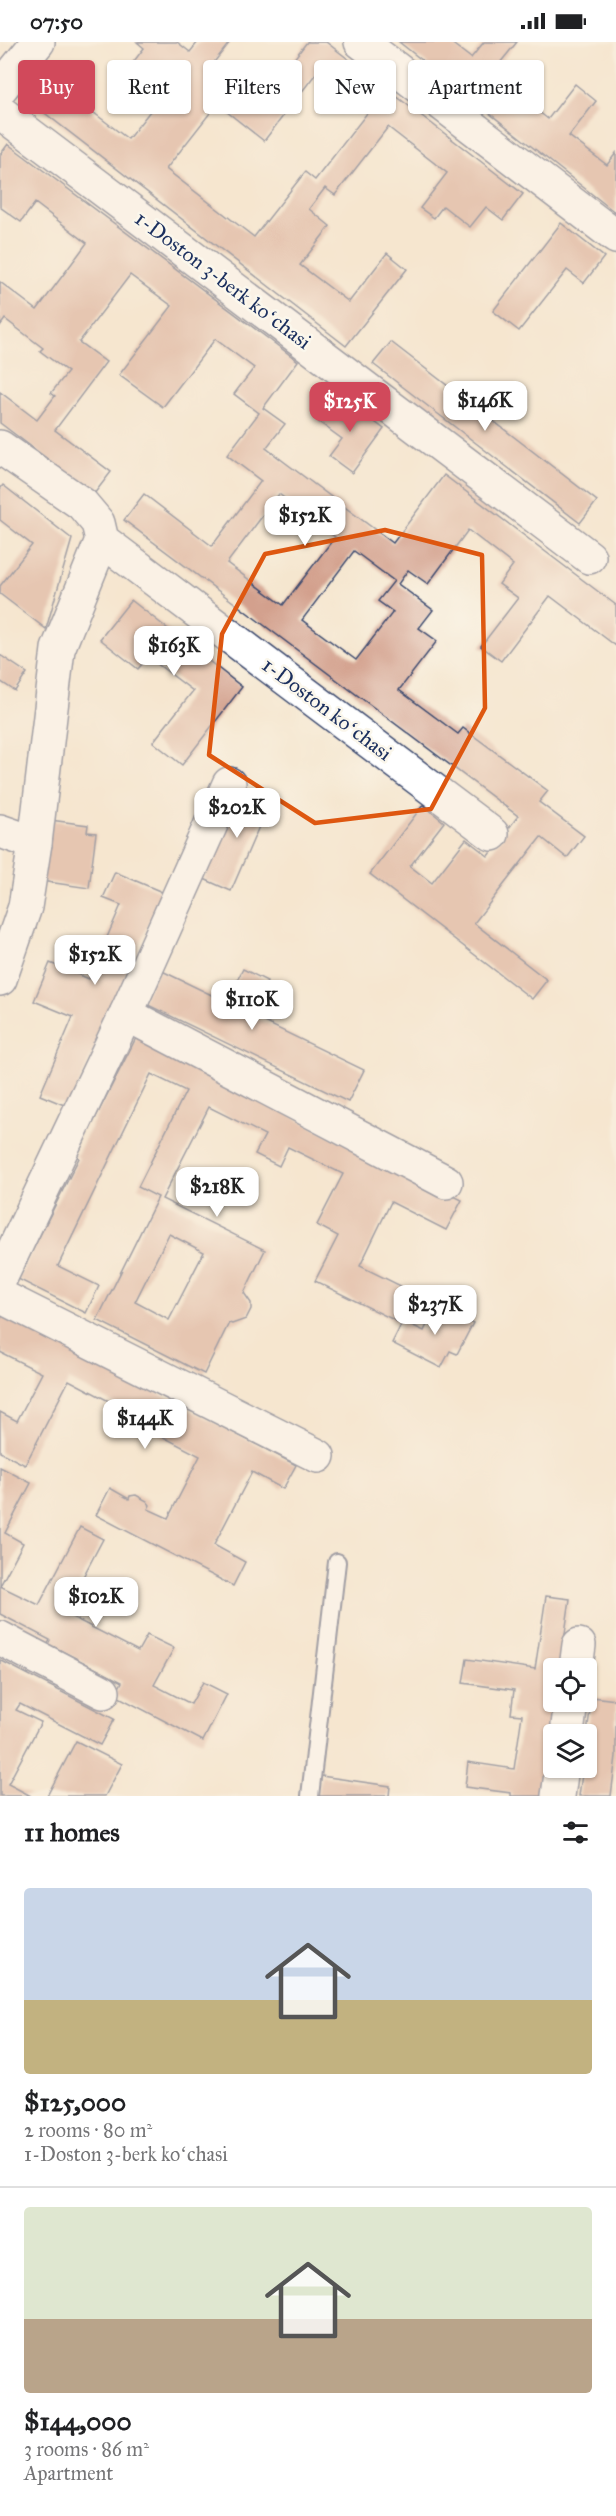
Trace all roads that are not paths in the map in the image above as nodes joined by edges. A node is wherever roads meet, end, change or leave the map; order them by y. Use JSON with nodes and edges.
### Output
{"nodes":[{"id":1,"x":38,"y":42,"type":"edge"},
{"id":2,"x":361,"y":42,"type":"edge"},
{"id":3,"x":0,"y":89,"type":"edge"},
{"id":4,"x":0,"y":112,"type":"edge"},
{"id":5,"x":616,"y":237,"type":"edge"},
{"id":6,"x":0,"y":447,"type":"edge"},
{"id":7,"x":102,"y":540,"type":"junction"},
{"id":8,"x":590,"y":557,"type":"dead end"},
{"id":9,"x":229,"y":784,"type":"dead end"},
{"id":10,"x":0,"y":831,"type":"edge"},
{"id":11,"x":492,"y":834,"type":"dead end"},
{"id":12,"x":35,"y":843,"type":"junction"},
{"id":13,"x":0,"y":980,"type":"edge"},
{"id":14,"x":126,"y":1014,"type":"junction"},
{"id":15,"x":446,"y":1182,"type":"dead end"},
{"id":16,"x":0,"y":1279,"type":"edge"},
{"id":17,"x":0,"y":1296,"type":"edge"},
{"id":18,"x":318,"y":1456,"type":"dead end"},
{"id":19,"x":337,"y":1562,"type":"dead end"},
{"id":20,"x":0,"y":1638,"type":"edge"},
{"id":21,"x":104,"y":1692,"type":"dead end"},
{"id":22,"x":560,"y":1778,"type":"edge"},
{"id":23,"x":310,"y":1796,"type":"edge"},
{"id":24,"x":558,"y":1796,"type":"edge"}],
"edges":[{"from":1,"to":3,"type":"street"},
{"from":2,"to":5,"type":"street"},
{"from":4,"to":8,"type":"street","name":"1-Doston 3-berk koʻchasi"},
{"from":6,"to":7,"type":"street","name":"1-Doston koʻchasi"},
{"from":7,"to":11,"type":"street","name":"1-Doston koʻchasi"},
{"from":7,"to":12,"type":"street"},
{"from":9,"to":14,"type":"street"},
{"from":10,"to":12,"type":"street"},
{"from":12,"to":13,"type":"street"},
{"from":14,"to":15,"type":"street"},
{"from":14,"to":16,"type":"street"},
{"from":17,"to":18,"type":"street"},
{"from":19,"to":23,"type":"lane"},
{"from":20,"to":21,"type":"street"},
{"from":22,"to":24,"type":"street"}]}
